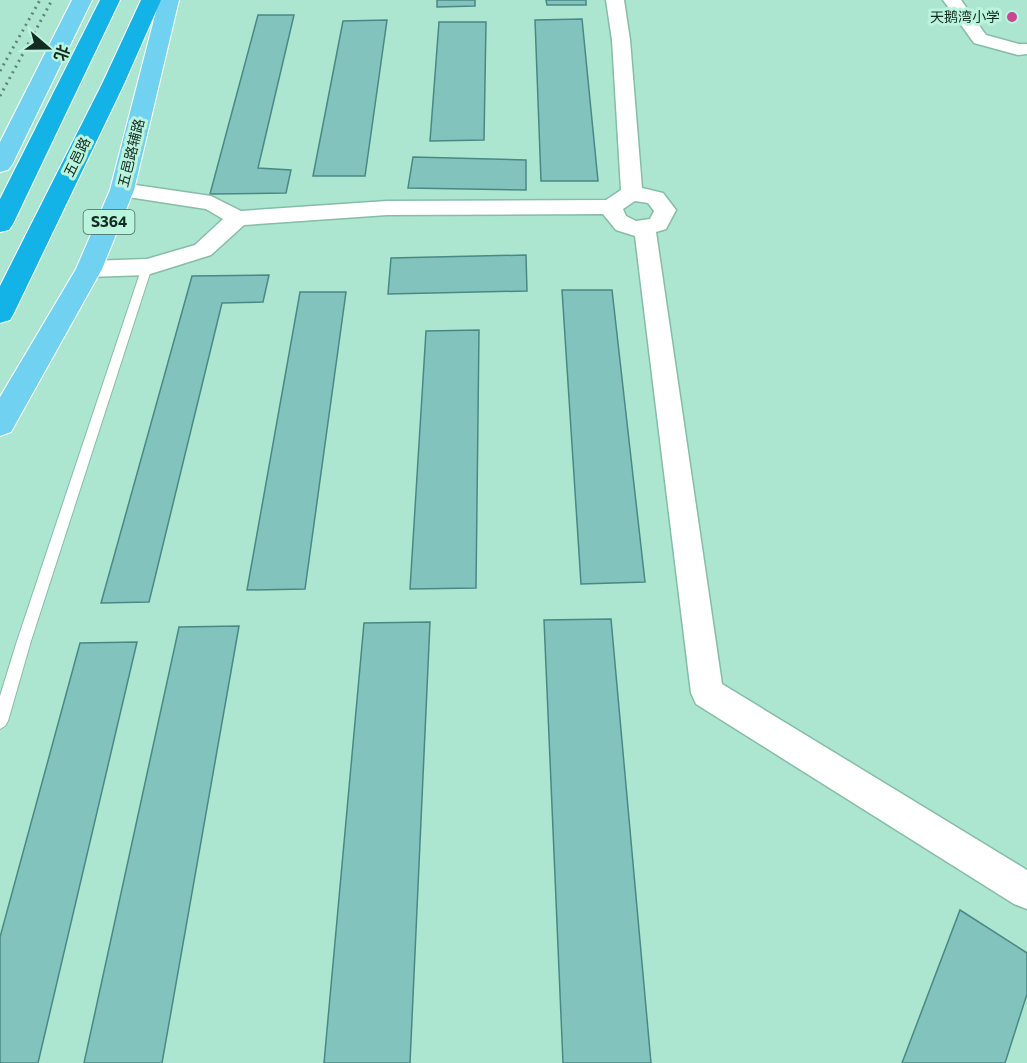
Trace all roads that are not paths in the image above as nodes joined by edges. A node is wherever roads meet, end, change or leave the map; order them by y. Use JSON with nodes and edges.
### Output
{"nodes":[{"id":1,"x":82,"y":0,"type":"edge"},
{"id":2,"x":110,"y":0,"type":"edge"},
{"id":3,"x":150,"y":0,"type":"edge"},
{"id":4,"x":169,"y":0,"type":"edge"},
{"id":5,"x":615,"y":0,"type":"edge"},
{"id":6,"x":952,"y":0,"type":"edge"},
{"id":7,"x":1027,"y":50,"type":"edge"},
{"id":8,"x":0,"y":165,"type":"edge"},
{"id":9,"x":122,"y":190,"type":"junction"},
{"id":10,"x":632,"y":194,"type":"junction"},
{"id":11,"x":611,"y":207,"type":"junction"},
{"id":12,"x":238,"y":218,"type":"junction"},
{"id":13,"x":0,"y":224,"type":"edge"},
{"id":14,"x":645,"y":230,"type":"junction"},
{"id":15,"x":147,"y":267,"type":"junction"},
{"id":16,"x":89,"y":269,"type":"junction"},
{"id":17,"x":0,"y":313,"type":"edge"},
{"id":18,"x":0,"y":424,"type":"edge"},
{"id":19,"x":0,"y":721,"type":"edge"},
{"id":20,"x":1027,"y":891,"type":"edge"}],
"edges":[{"from":1,"to":8,"type":"main road"},
{"from":2,"to":13,"type":"highway"},
{"from":3,"to":17,"type":"highway","name":"五邑路"},
{"from":4,"to":9,"type":"main road","name":"五邑路辅路","number":"S364"},
{"from":5,"to":10,"type":"street"},
{"from":6,"to":7,"type":"street"},
{"from":9,"to":12,"type":"street"},
{"from":9,"to":16,"type":"main road","name":"五邑路辅路","number":"S364"},
{"from":10,"to":11,"type":"street"},
{"from":10,"to":14,"type":"street"},
{"from":11,"to":12,"type":"street"},
{"from":11,"to":14,"type":"street"},
{"from":12,"to":15,"type":"street"},
{"from":14,"to":20,"type":"street"},
{"from":15,"to":16,"type":"street"},
{"from":15,"to":19,"type":"lane"},
{"from":16,"to":18,"type":"main road","name":"五邑路辅路","number":"S364"}]}
